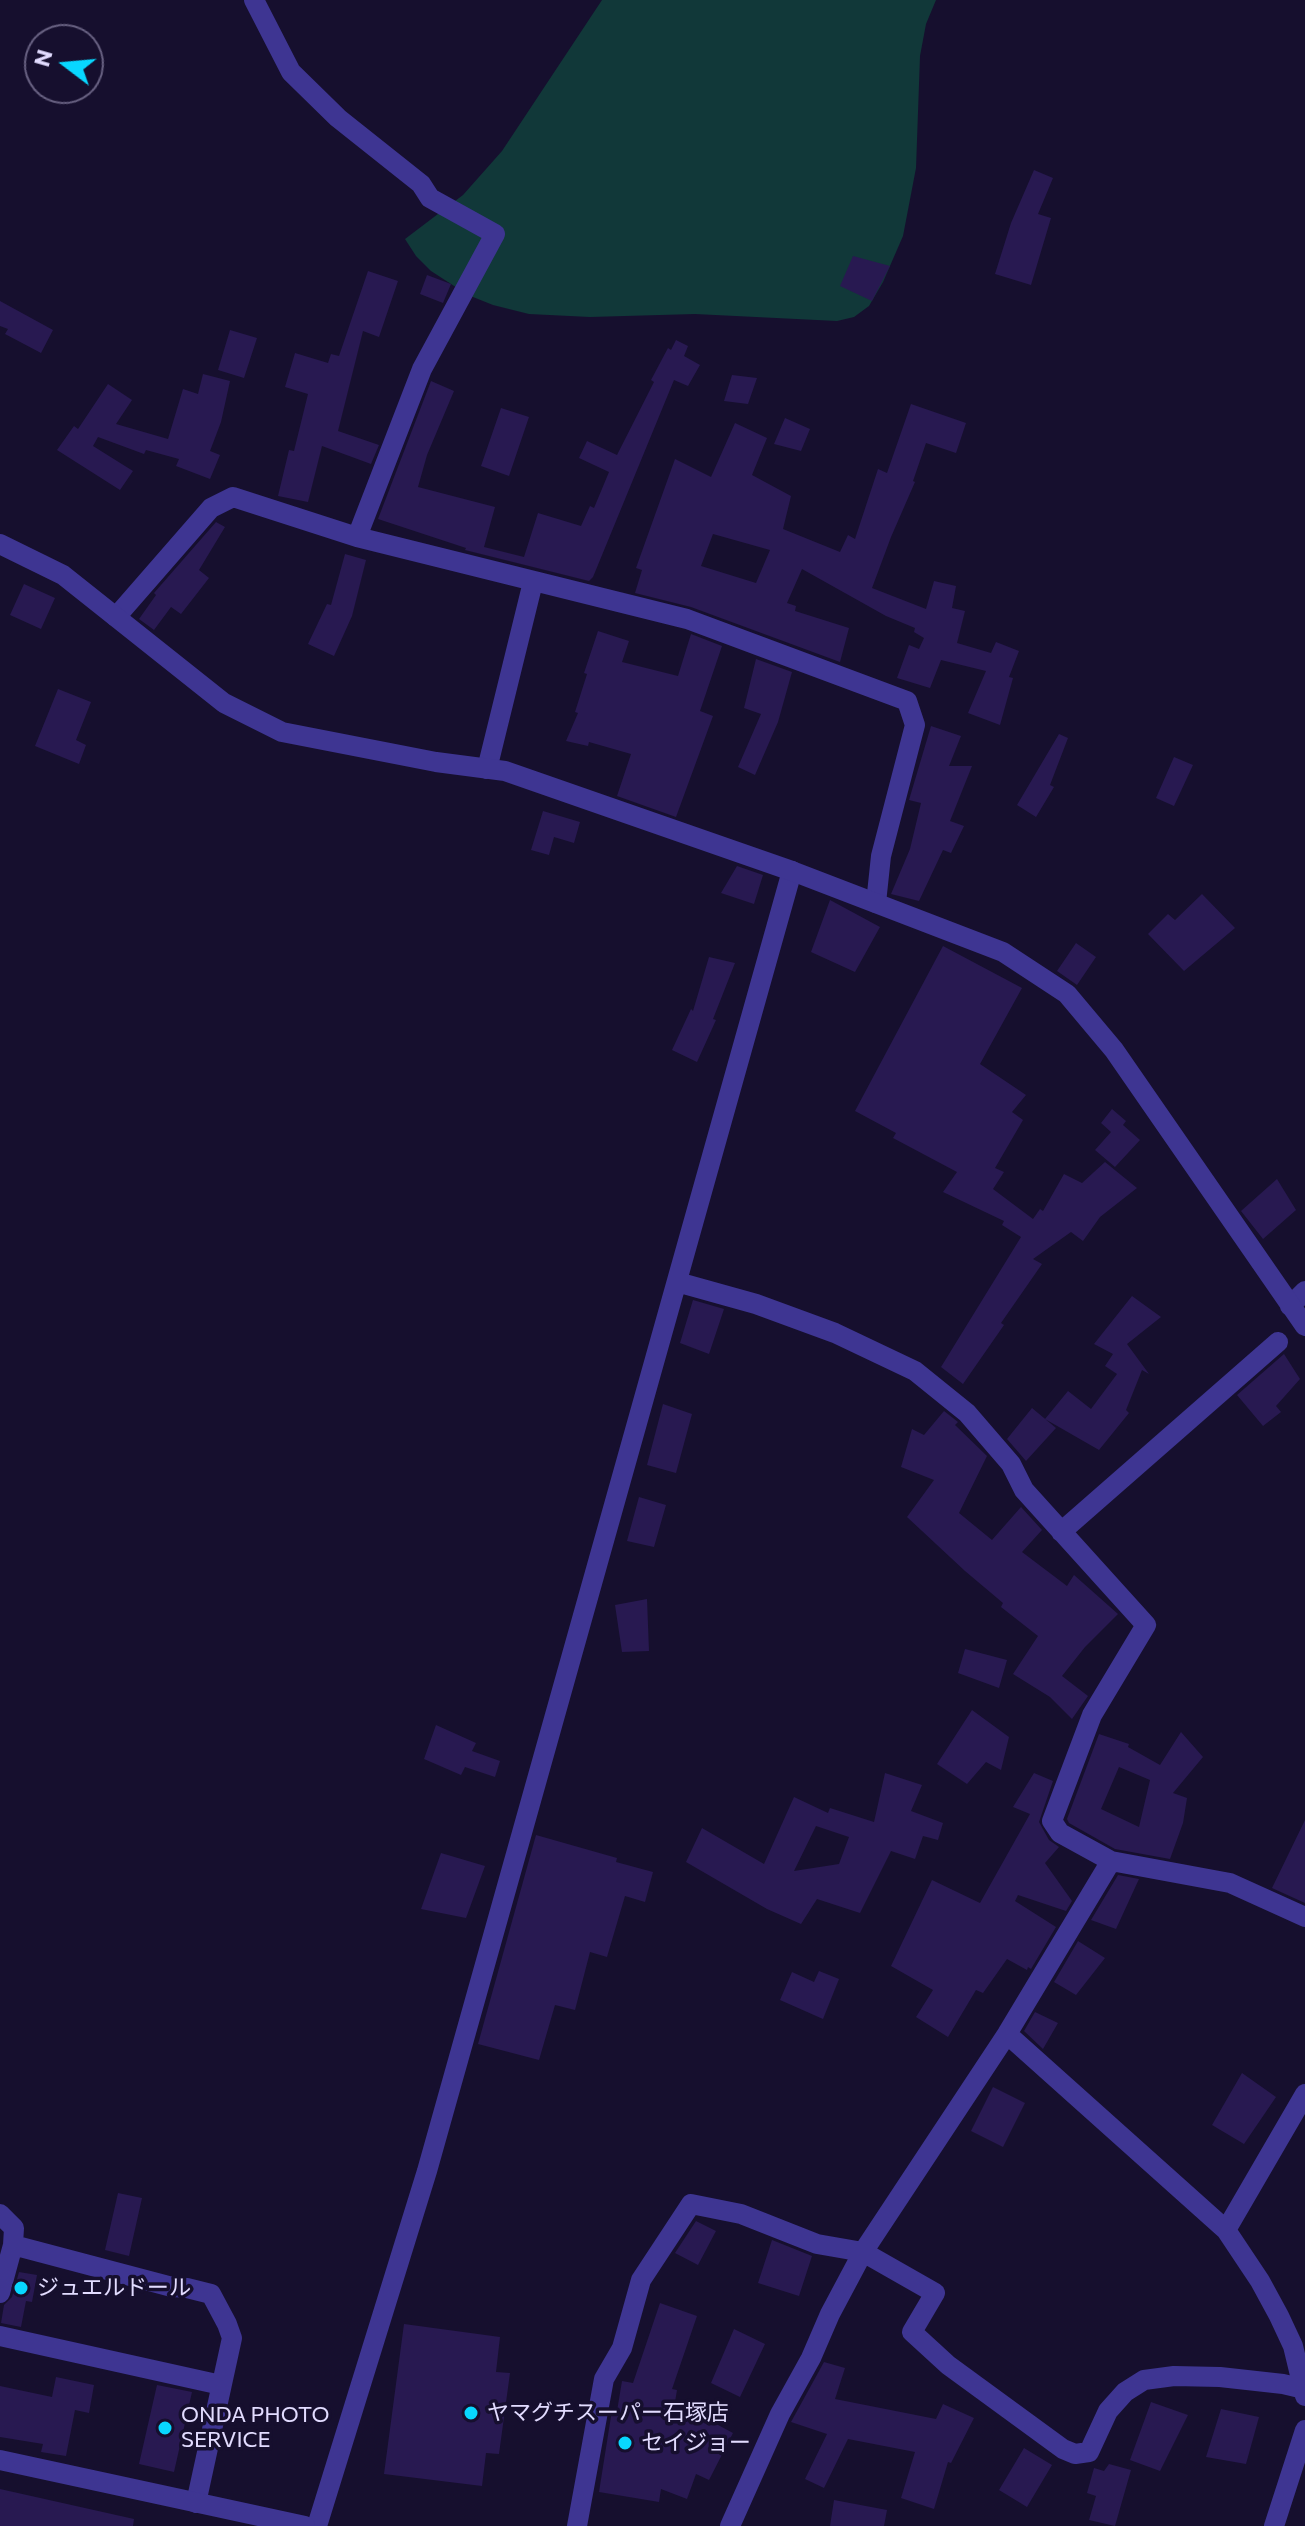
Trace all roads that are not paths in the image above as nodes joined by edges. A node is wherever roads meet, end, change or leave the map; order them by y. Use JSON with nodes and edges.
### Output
{"nodes":[{"id":1,"x":254,"y":0,"type":"edge"},
{"id":2,"x":357,"y":537,"type":"junction"},
{"id":3,"x":1,"y":546,"type":"edge"},
{"id":4,"x":533,"y":582,"type":"junction"},
{"id":5,"x":116,"y":617,"type":"junction"},
{"id":6,"x":487,"y":769,"type":"junction"},
{"id":7,"x":792,"y":871,"type":"junction"},
{"id":8,"x":876,"y":903,"type":"junction"},
{"id":9,"x":677,"y":1282,"type":"junction"},
{"id":10,"x":1298,"y":1298,"type":"edge"},
{"id":11,"x":1305,"y":1326,"type":"edge"},
{"id":12,"x":1278,"y":1342,"type":"dead end"},
{"id":13,"x":1061,"y":1532,"type":"junction"},
{"id":14,"x":1111,"y":1861,"type":"junction"},
{"id":15,"x":1305,"y":1917,"type":"edge"},
{"id":16,"x":1007,"y":2034,"type":"junction"},
{"id":17,"x":1305,"y":2094,"type":"edge"},
{"id":18,"x":0,"y":2214,"type":"edge"},
{"id":19,"x":1226,"y":2230,"type":"junction"},
{"id":20,"x":13,"y":2245,"type":"junction"},
{"id":21,"x":863,"y":2252,"type":"junction"},
{"id":22,"x":0,"y":2293,"type":"edge"},
{"id":23,"x":0,"y":2336,"type":"edge"},
{"id":24,"x":221,"y":2385,"type":"junction"},
{"id":25,"x":1304,"y":2389,"type":"edge"},
{"id":26,"x":1305,"y":2396,"type":"edge"},
{"id":27,"x":1305,"y":2430,"type":"edge"},
{"id":28,"x":0,"y":2460,"type":"edge"},
{"id":29,"x":196,"y":2503,"type":"junction"},
{"id":30,"x":305,"y":2526,"type":"edge"},
{"id":31,"x":317,"y":2526,"type":"edge"},
{"id":32,"x":577,"y":2526,"type":"edge"},
{"id":33,"x":730,"y":2526,"type":"edge"},
{"id":34,"x":1274,"y":2526,"type":"edge"}],
"edges":[{"from":1,"to":2,"type":"street"},
{"from":2,"to":4,"type":"street"},
{"from":2,"to":5,"type":"street"},
{"from":3,"to":5,"type":"street"},
{"from":4,"to":6,"type":"street"},
{"from":4,"to":8,"type":"street"},
{"from":5,"to":6,"type":"street"},
{"from":6,"to":7,"type":"street"},
{"from":7,"to":8,"type":"street"},
{"from":7,"to":9,"type":"street"},
{"from":8,"to":10,"type":"street"},
{"from":9,"to":13,"type":"street"},
{"from":9,"to":31,"type":"street"},
{"from":10,"to":11,"type":"street"},
{"from":12,"to":13,"type":"street"},
{"from":13,"to":14,"type":"street"},
{"from":14,"to":15,"type":"street"},
{"from":14,"to":16,"type":"street"},
{"from":16,"to":19,"type":"street"},
{"from":16,"to":21,"type":"street"},
{"from":17,"to":19,"type":"street"},
{"from":18,"to":20,"type":"street"},
{"from":19,"to":25,"type":"street"},
{"from":20,"to":22,"type":"street"},
{"from":20,"to":24,"type":"street"},
{"from":21,"to":25,"type":"street"},
{"from":21,"to":32,"type":"street"},
{"from":21,"to":33,"type":"street"},
{"from":23,"to":24,"type":"street"},
{"from":24,"to":29,"type":"street"},
{"from":25,"to":26,"type":"street"},
{"from":27,"to":34,"type":"street"},
{"from":28,"to":29,"type":"street"},
{"from":29,"to":30,"type":"street"}]}
